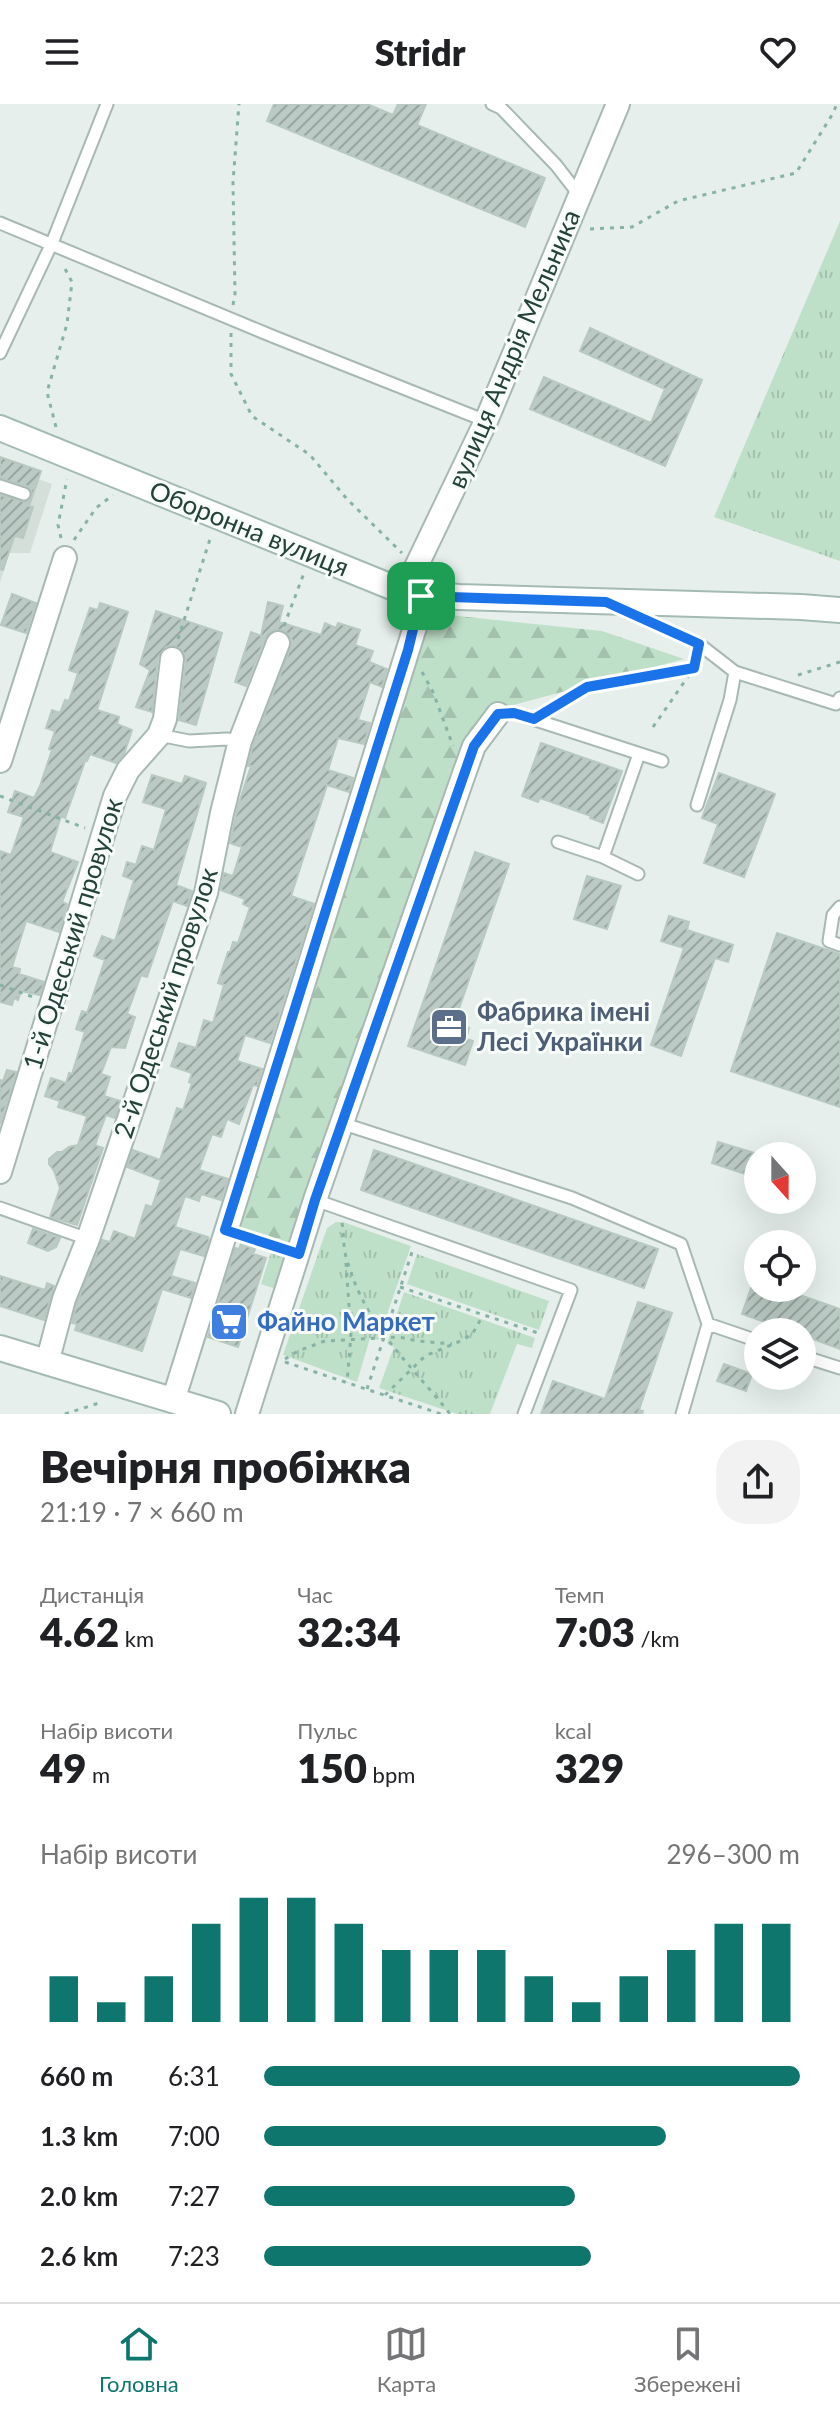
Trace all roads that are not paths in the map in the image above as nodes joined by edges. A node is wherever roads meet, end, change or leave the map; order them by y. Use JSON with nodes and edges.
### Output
{"nodes":[{"id":1,"x":107,"y":104,"type":"edge"},
{"id":2,"x":492,"y":104,"type":"edge"},
{"id":3,"x":618,"y":104,"type":"edge"},
{"id":4,"x":580,"y":196,"type":"junction"},
{"id":5,"x":0,"y":223,"type":"edge"},
{"id":6,"x":52,"y":243,"type":"junction"},
{"id":7,"x":0,"y":353,"type":"edge"},
{"id":8,"x":486,"y":421,"type":"junction"},
{"id":9,"x":0,"y":428,"type":"edge"},
{"id":10,"x":0,"y":486,"type":"edge"},
{"id":11,"x":24,"y":494,"type":"dead end"},
{"id":12,"x":65,"y":558,"type":"road end"},
{"id":13,"x":413,"y":594,"type":"junction"},
{"id":14,"x":606,"y":602,"type":"junction"},
{"id":15,"x":840,"y":610,"type":"edge"},
{"id":16,"x":278,"y":643,"type":"road end"},
{"id":17,"x":172,"y":659,"type":"road end"},
{"id":18,"x":735,"y":672,"type":"junction"},
{"id":19,"x":840,"y":698,"type":"edge"},
{"id":20,"x":498,"y":714,"type":"joint"},
{"id":21,"x":159,"y":735,"type":"junction"},
{"id":22,"x":240,"y":741,"type":"junction"},
{"id":23,"x":639,"y":754,"type":"junction"},
{"id":24,"x":0,"y":761,"type":"edge"},
{"id":25,"x":662,"y":761,"type":"dead end"},
{"id":26,"x":697,"y":805,"type":"dead end"},
{"id":27,"x":558,"y":842,"type":"dead end"},
{"id":28,"x":603,"y":857,"type":"junction"},
{"id":29,"x":638,"y":874,"type":"dead end"},
{"id":30,"x":840,"y":907,"type":"edge"},
{"id":31,"x":840,"y":945,"type":"edge"},
{"id":32,"x":341,"y":1123,"type":"junction"},
{"id":33,"x":0,"y":1172,"type":"edge"},
{"id":34,"x":315,"y":1200,"type":"junction"},
{"id":35,"x":0,"y":1208,"type":"edge"},
{"id":36,"x":225,"y":1230,"type":"junction"},
{"id":37,"x":88,"y":1239,"type":"junction"},
{"id":38,"x":299,"y":1254,"type":"junction"},
{"id":39,"x":708,"y":1324,"type":"junction"},
{"id":40,"x":744,"y":1336,"type":"edge"},
{"id":41,"x":0,"y":1348,"type":"edge"},
{"id":42,"x":816,"y":1360,"type":"edge"},
{"id":43,"x":47,"y":1363,"type":"junction"},
{"id":44,"x":840,"y":1368,"type":"edge"},
{"id":45,"x":173,"y":1401,"type":"junction"},
{"id":46,"x":218,"y":1414,"type":"edge"},
{"id":47,"x":247,"y":1414,"type":"edge"},
{"id":48,"x":524,"y":1414,"type":"edge"},
{"id":49,"x":682,"y":1414,"type":"edge"}],
"edges":[{"from":1,"to":6,"type":"lane"},
{"from":2,"to":4,"type":"lane"},
{"from":3,"to":4,"type":"street","name":"вулиця Андрія Мельника"},
{"from":4,"to":8,"type":"street","name":"вулиця Андрія Мельника"},
{"from":5,"to":6,"type":"lane"},
{"from":6,"to":7,"type":"lane"},
{"from":6,"to":8,"type":"lane"},
{"from":8,"to":13,"type":"street","name":"вулиця Андрія Мельника"},
{"from":9,"to":13,"type":"street","name":"Оборонна вулиця"},
{"from":10,"to":11,"type":"lane"},
{"from":12,"to":24,"type":"street"},
{"from":13,"to":14,"type":"street","name":"Оборонна вулиця"},
{"from":13,"to":36,"type":"street","name":"вулиця Андрія Мельника"},
{"from":14,"to":15,"type":"street","name":"Оборонна вулиця"},
{"from":14,"to":18,"type":"lane"},
{"from":16,"to":22,"type":"street","name":"2-й Одеський провулок"},
{"from":17,"to":21,"type":"street","name":"1-й Одеський провулок"},
{"from":18,"to":19,"type":"lane"},
{"from":18,"to":26,"type":"lane"},
{"from":20,"to":23,"type":"lane"},
{"from":20,"to":32,"type":"street"},
{"from":21,"to":22,"type":"lane"},
{"from":21,"to":33,"type":"street","name":"1-й Одеський провулок"},
{"from":22,"to":37,"type":"street","name":"2-й Одеський провулок"},
{"from":23,"to":25,"type":"lane"},
{"from":23,"to":28,"type":"lane"},
{"from":27,"to":28,"type":"lane"},
{"from":28,"to":29,"type":"lane"},
{"from":30,"to":31,"type":"lane"},
{"from":32,"to":34,"type":"street"},
{"from":32,"to":39,"type":"lane"},
{"from":34,"to":38,"type":"street"},
{"from":34,"to":48,"type":"lane"},
{"from":35,"to":37,"type":"lane"},
{"from":36,"to":38,"type":"lane"},
{"from":36,"to":45,"type":"street","name":"вулиця Андрія Мельника"},
{"from":37,"to":43,"type":"street","name":"2-й Одеський провулок"},
{"from":38,"to":47,"type":"street"},
{"from":39,"to":40,"type":"lane"},
{"from":39,"to":49,"type":"lane"},
{"from":41,"to":43,"type":"street"},
{"from":42,"to":44,"type":"lane"},
{"from":43,"to":45,"type":"street"},
{"from":45,"to":46,"type":"street"}]}
